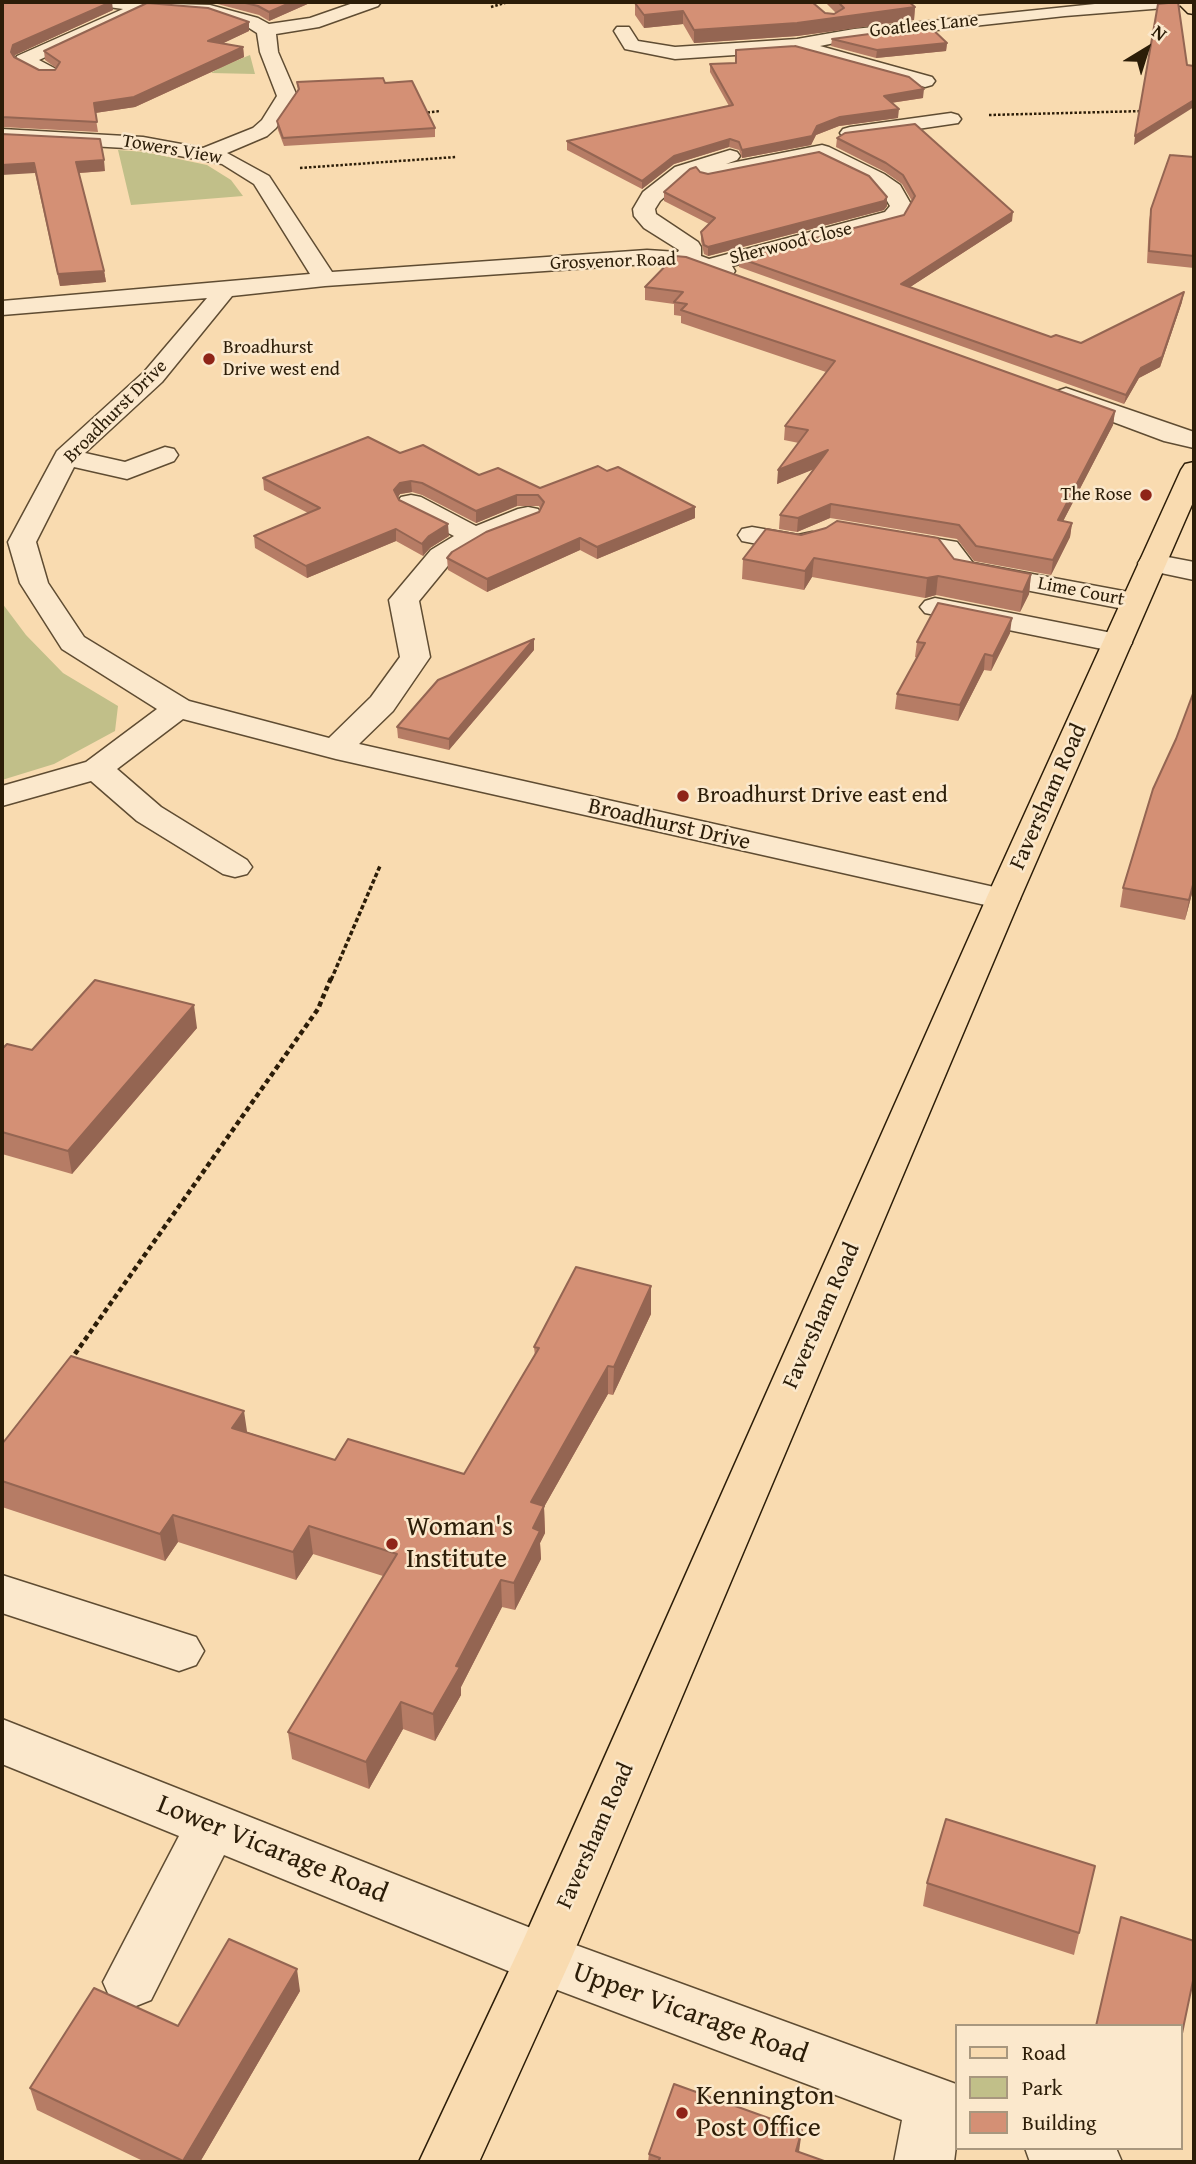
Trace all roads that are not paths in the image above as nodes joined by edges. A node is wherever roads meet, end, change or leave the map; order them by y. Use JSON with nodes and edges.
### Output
{"nodes":[{"id":1,"x":107,"y":2,"type":"edge"},
{"id":2,"x":372,"y":2,"type":"edge"},
{"id":3,"x":1177,"y":2,"type":"edge"},
{"id":4,"x":1186,"y":2,"type":"edge"},
{"id":5,"x":145,"y":5,"type":"junction"},
{"id":6,"x":1194,"y":9,"type":"edge"},
{"id":7,"x":266,"y":30,"type":"junction"},
{"id":8,"x":623,"y":31,"type":"dead end"},
{"id":9,"x":797,"y":45,"type":"junction"},
{"id":10,"x":49,"y":73,"type":"edge"},
{"id":11,"x":925,"y":81,"type":"dead end"},
{"id":12,"x":951,"y":119,"type":"road end"},
{"id":13,"x":2,"y":135,"type":"edge"},
{"id":14,"x":822,"y":151,"type":"junction"},
{"id":15,"x":209,"y":153,"type":"junction"},
{"id":16,"x":742,"y":153,"type":"edge"},
{"id":17,"x":707,"y":174,"type":"edge"},
{"id":18,"x":699,"y":263,"type":"junction"},
{"id":19,"x":325,"y":279,"type":"junction"},
{"id":20,"x":748,"y":280,"type":"edge"},
{"id":21,"x":225,"y":290,"type":"junction"},
{"id":22,"x":2,"y":308,"type":"edge"},
{"id":23,"x":1044,"y":388,"type":"edge"},
{"id":24,"x":1194,"y":440,"type":"edge"},
{"id":25,"x":165,"y":455,"type":"dead end"},
{"id":26,"x":66,"y":457,"type":"junction"},
{"id":27,"x":1194,"y":470,"type":"edge"},
{"id":28,"x":127,"y":471,"type":"junction"},
{"id":29,"x":96,"y":488,"type":"dead end"},
{"id":30,"x":411,"y":503,"type":"edge"},
{"id":31,"x":528,"y":514,"type":"edge"},
{"id":32,"x":831,"y":529,"type":"edge"},
{"id":33,"x":752,"y":535,"type":"dead end"},
{"id":34,"x":869,"y":535,"type":"edge"},
{"id":35,"x":475,"y":536,"type":"junction"},
{"id":36,"x":12,"y":544,"type":"edge"},
{"id":37,"x":1152,"y":563,"type":"junction"},
{"id":38,"x":1194,"y":571,"type":"edge"},
{"id":39,"x":1134,"y":602,"type":"junction"},
{"id":40,"x":935,"y":607,"type":"edge"},
{"id":41,"x":1117,"y":643,"type":"junction"},
{"id":42,"x":178,"y":708,"type":"junction"},
{"id":43,"x":336,"y":749,"type":"junction"},
{"id":44,"x":97,"y":769,"type":"junction"},
{"id":45,"x":2,"y":796,"type":"edge"},
{"id":46,"x":236,"y":867,"type":"dead end"},
{"id":47,"x":1003,"y":899,"type":"junction"},
{"id":48,"x":2,"y":1594,"type":"edge"},
{"id":49,"x":179,"y":1651,"type":"dead end"},
{"id":50,"x":2,"y":1741,"type":"edge"},
{"id":51,"x":212,"y":1825,"type":"junction"},
{"id":52,"x":543,"y":1959,"type":"junction"},
{"id":53,"x":131,"y":1982,"type":"dead end"},
{"id":54,"x":945,"y":2108,"type":"edge"},
{"id":55,"x":1059,"y":2150,"type":"edge"},
{"id":56,"x":449,"y":2162,"type":"edge"},
{"id":57,"x":924,"y":2162,"type":"edge"},
{"id":58,"x":1092,"y":2162,"type":"edge"}],
"edges":[{"from":1,"to":5,"type":"street"},
{"from":2,"to":7,"type":"street"},
{"from":3,"to":9,"type":"street","name":"Goatlees Lane"},
{"from":4,"to":6,"type":"main road"},
{"from":5,"to":7,"type":"street"},
{"from":5,"to":10,"type":"street"},
{"from":7,"to":15,"type":"street"},
{"from":8,"to":9,"type":"street","name":"Goatlees Lane"},
{"from":9,"to":11,"type":"street","name":"Goatlees Lane"},
{"from":12,"to":14,"type":"street"},
{"from":13,"to":15,"type":"street","name":"Towers View"},
{"from":14,"to":17,"type":"street"},
{"from":14,"to":18,"type":"street","name":"Sherwood Close"},
{"from":15,"to":19,"type":"street","name":"Towers View"},
{"from":16,"to":18,"type":"street"},
{"from":18,"to":19,"type":"street","name":"Grosvenor Road"},
{"from":18,"to":20,"type":"street","name":"Grosvenor Road"},
{"from":19,"to":21,"type":"street","name":"Grosvenor Road"},
{"from":21,"to":22,"type":"street","name":"Grosvenor Road"},
{"from":21,"to":26,"type":"street","name":"Broadhurst Drive"},
{"from":23,"to":24,"type":"street"},
{"from":25,"to":28,"type":"street"},
{"from":26,"to":28,"type":"street"},
{"from":26,"to":36,"type":"street","name":"Broadhurst Drive"},
{"from":27,"to":37,"type":"main road","name":"Faversham Road"},
{"from":28,"to":29,"type":"street"},
{"from":30,"to":35,"type":"street"},
{"from":31,"to":35,"type":"street"},
{"from":32,"to":33,"type":"street"},
{"from":34,"to":39,"type":"street","name":"Lime Court"},
{"from":35,"to":43,"type":"street"},
{"from":36,"to":42,"type":"street","name":"Broadhurst Drive"},
{"from":37,"to":38,"type":"street"},
{"from":37,"to":39,"type":"main road","name":"Faversham Road"},
{"from":39,"to":41,"type":"main road","name":"Faversham Road"},
{"from":40,"to":41,"type":"street"},
{"from":41,"to":47,"type":"main road","name":"Faversham Road"},
{"from":42,"to":43,"type":"street","name":"Broadhurst Drive"},
{"from":42,"to":44,"type":"street"},
{"from":43,"to":47,"type":"street","name":"Broadhurst Drive"},
{"from":44,"to":45,"type":"street"},
{"from":44,"to":46,"type":"street"},
{"from":47,"to":52,"type":"main road","name":"Faversham Road"},
{"from":48,"to":49,"type":"street"},
{"from":50,"to":51,"type":"street","name":"Lower Vicarage Road"},
{"from":51,"to":52,"type":"street","name":"Lower Vicarage Road"},
{"from":51,"to":53,"type":"street"},
{"from":52,"to":54,"type":"street","name":"Upper Vicarage Road"},
{"from":52,"to":56,"type":"main road","name":"Faversham Road"},
{"from":54,"to":57,"type":"street"},
{"from":55,"to":58,"type":"street"}]}
